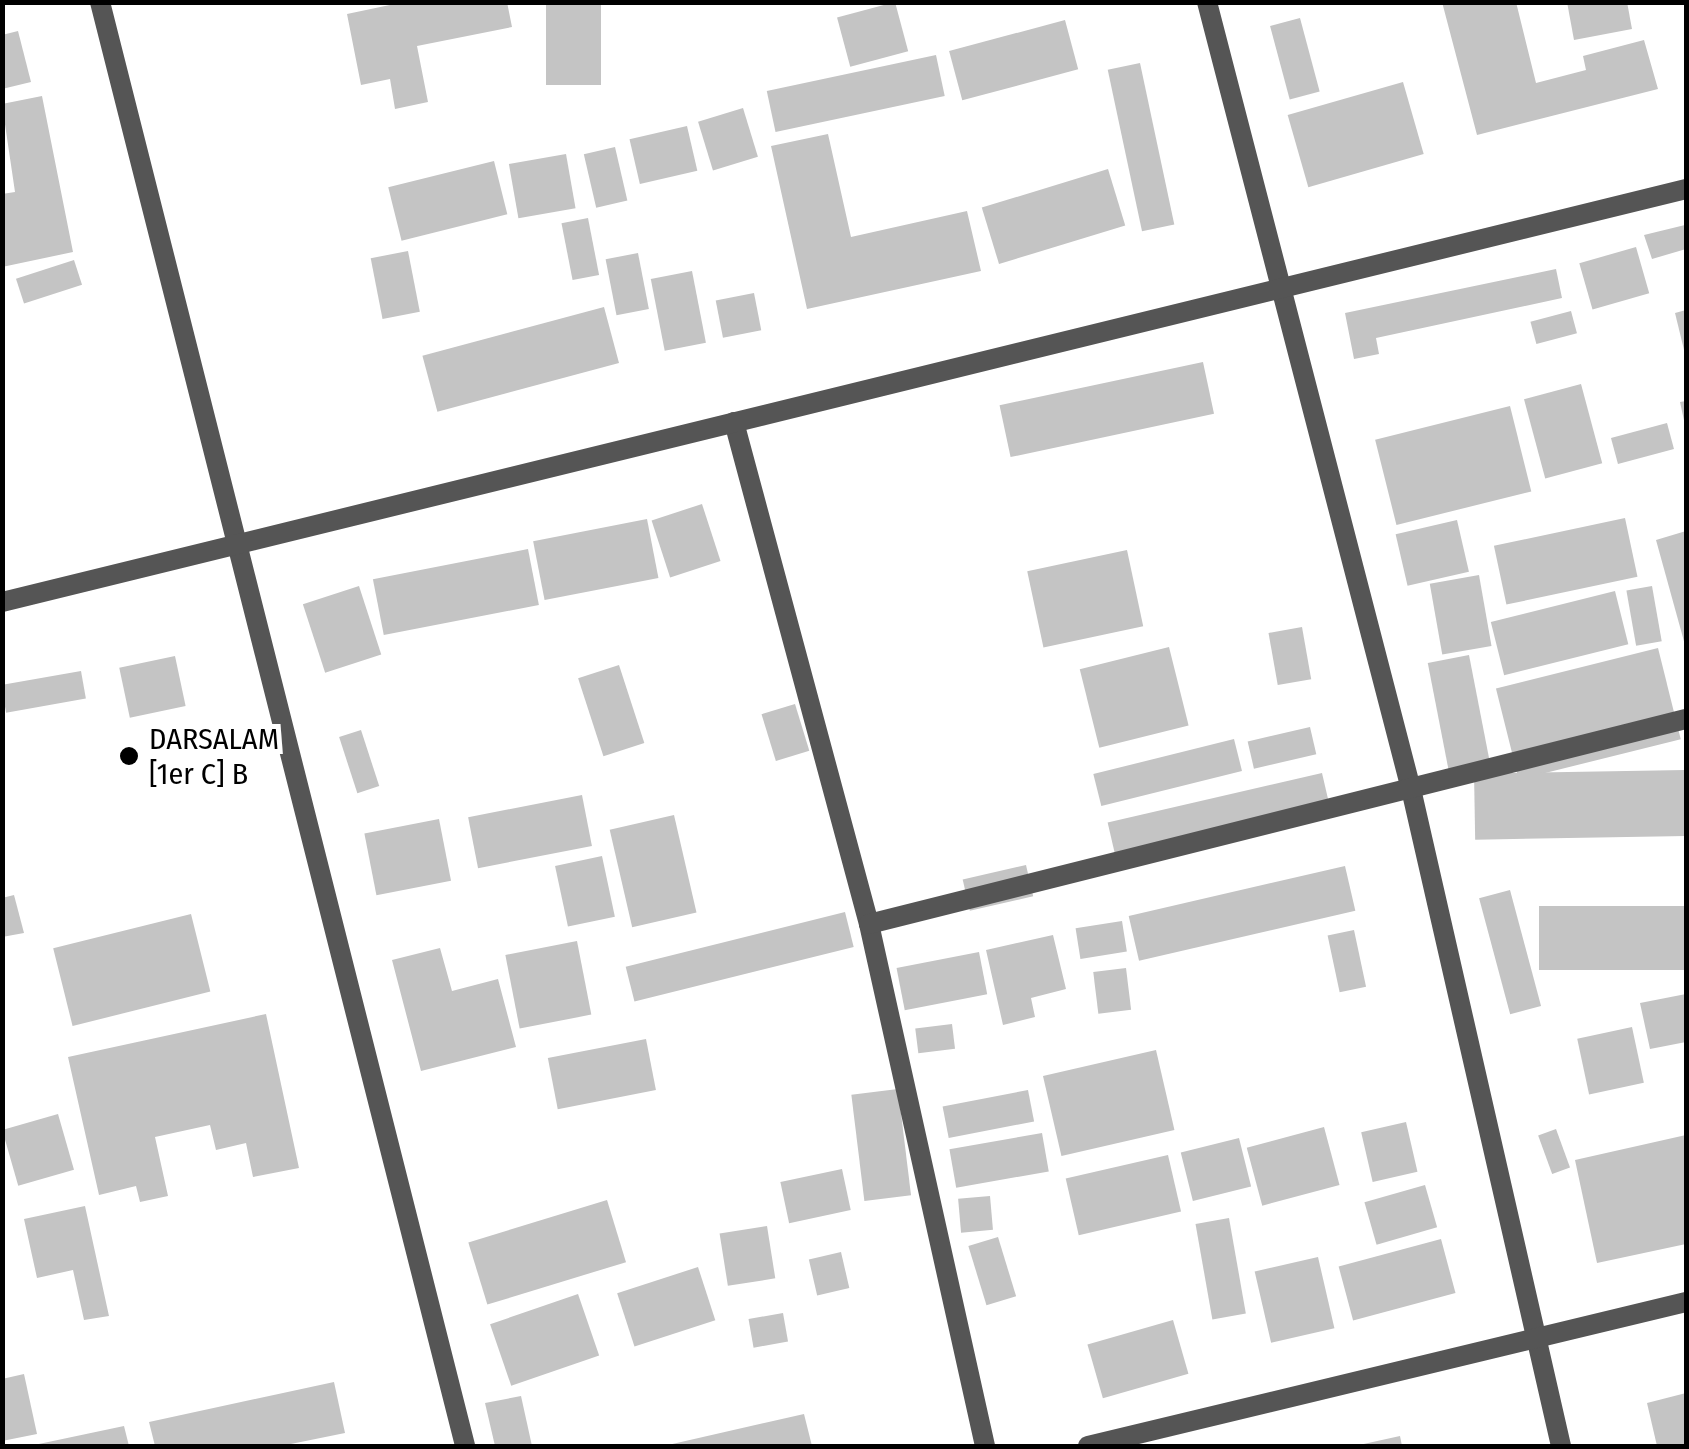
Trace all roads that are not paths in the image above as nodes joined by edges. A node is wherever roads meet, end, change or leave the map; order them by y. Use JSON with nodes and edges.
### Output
{"nodes":[{"id":1,"x":100,"y":2,"type":"edge"},
{"id":2,"x":1207,"y":2,"type":"edge"},
{"id":3,"x":1686,"y":189,"type":"edge"},
{"id":4,"x":1282,"y":288,"type":"junction"},
{"id":5,"x":734,"y":422,"type":"junction"},
{"id":6,"x":238,"y":544,"type":"junction"},
{"id":7,"x":2,"y":602,"type":"edge"},
{"id":8,"x":1686,"y":719,"type":"edge"},
{"id":9,"x":1411,"y":789,"type":"junction"},
{"id":10,"x":869,"y":924,"type":"junction"},
{"id":11,"x":1686,"y":1302,"type":"edge"},
{"id":12,"x":1533,"y":1340,"type":"junction"},
{"id":13,"x":465,"y":1446,"type":"edge"},
{"id":14,"x":986,"y":1446,"type":"edge"},
{"id":15,"x":1088,"y":1446,"type":"edge"},
{"id":16,"x":1560,"y":1446,"type":"edge"}],
"edges":[{"from":1,"to":6,"type":"street"},
{"from":2,"to":4,"type":"street"},
{"from":3,"to":4,"type":"street"},
{"from":4,"to":5,"type":"street"},
{"from":4,"to":9,"type":"street"},
{"from":5,"to":6,"type":"street"},
{"from":5,"to":10,"type":"street"},
{"from":6,"to":7,"type":"street"},
{"from":6,"to":13,"type":"street"},
{"from":8,"to":9,"type":"street"},
{"from":9,"to":10,"type":"street"},
{"from":9,"to":12,"type":"street"},
{"from":10,"to":14,"type":"street"},
{"from":11,"to":12,"type":"street"},
{"from":12,"to":15,"type":"street"},
{"from":12,"to":16,"type":"street"}]}
